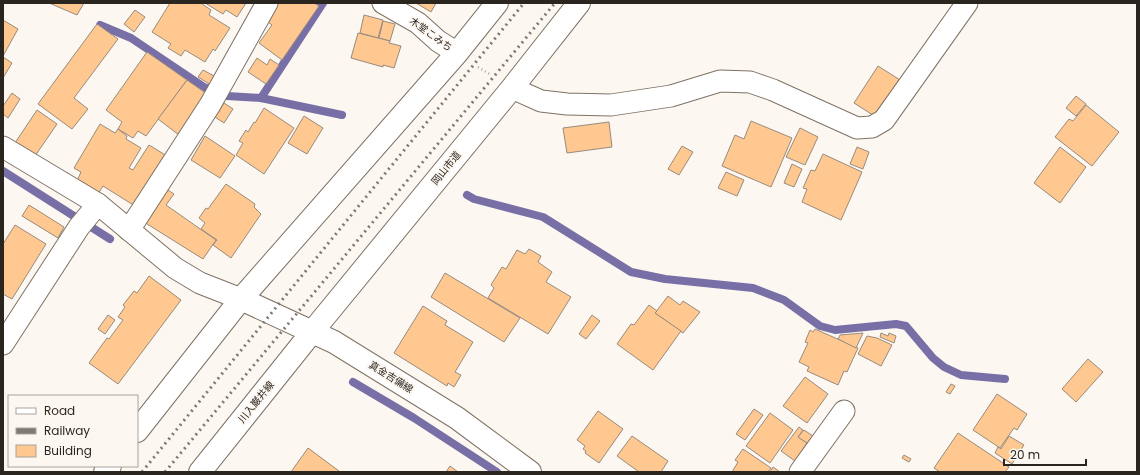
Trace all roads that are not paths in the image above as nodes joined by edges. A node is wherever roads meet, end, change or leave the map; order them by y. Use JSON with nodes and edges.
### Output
{"nodes":[{"id":1,"x":267,"y":3,"type":"edge"},
{"id":2,"x":383,"y":3,"type":"edge"},
{"id":3,"x":497,"y":3,"type":"edge"},
{"id":4,"x":579,"y":3,"type":"edge"},
{"id":5,"x":967,"y":3,"type":"edge"},
{"id":6,"x":457,"y":53,"type":"junction"},
{"id":7,"x":512,"y":88,"type":"junction"},
{"id":8,"x":3,"y":147,"type":"edge"},
{"id":9,"x":89,"y":214,"type":"junction"},
{"id":10,"x":129,"y":230,"type":"junction"},
{"id":11,"x":241,"y":298,"type":"junction"},
{"id":12,"x":312,"y":332,"type":"junction"},
{"id":13,"x":3,"y":344,"type":"edge"},
{"id":14,"x":844,"y":411,"type":"dead end"},
{"id":15,"x":138,"y":430,"type":"edge"},
{"id":16,"x":200,"y":472,"type":"edge"},
{"id":17,"x":530,"y":472,"type":"edge"},
{"id":18,"x":800,"y":472,"type":"edge"}],
"edges":[{"from":1,"to":10,"type":"street"},
{"from":2,"to":6,"type":"street","name":"木堂こみち"},
{"from":3,"to":6,"type":"street"},
{"from":4,"to":7,"type":"street","name":"岡山市道"},
{"from":5,"to":7,"type":"street"},
{"from":6,"to":11,"type":"street"},
{"from":7,"to":12,"type":"street","name":"岡山市道"},
{"from":8,"to":9,"type":"street"},
{"from":9,"to":10,"type":"street"},
{"from":9,"to":13,"type":"street"},
{"from":10,"to":11,"type":"street"},
{"from":11,"to":12,"type":"street","name":"真金吉備線"},
{"from":11,"to":15,"type":"street"},
{"from":12,"to":16,"type":"street","name":"川入巌井線"},
{"from":12,"to":17,"type":"street","name":"真金吉備線"},
{"from":14,"to":18,"type":"street"}]}
